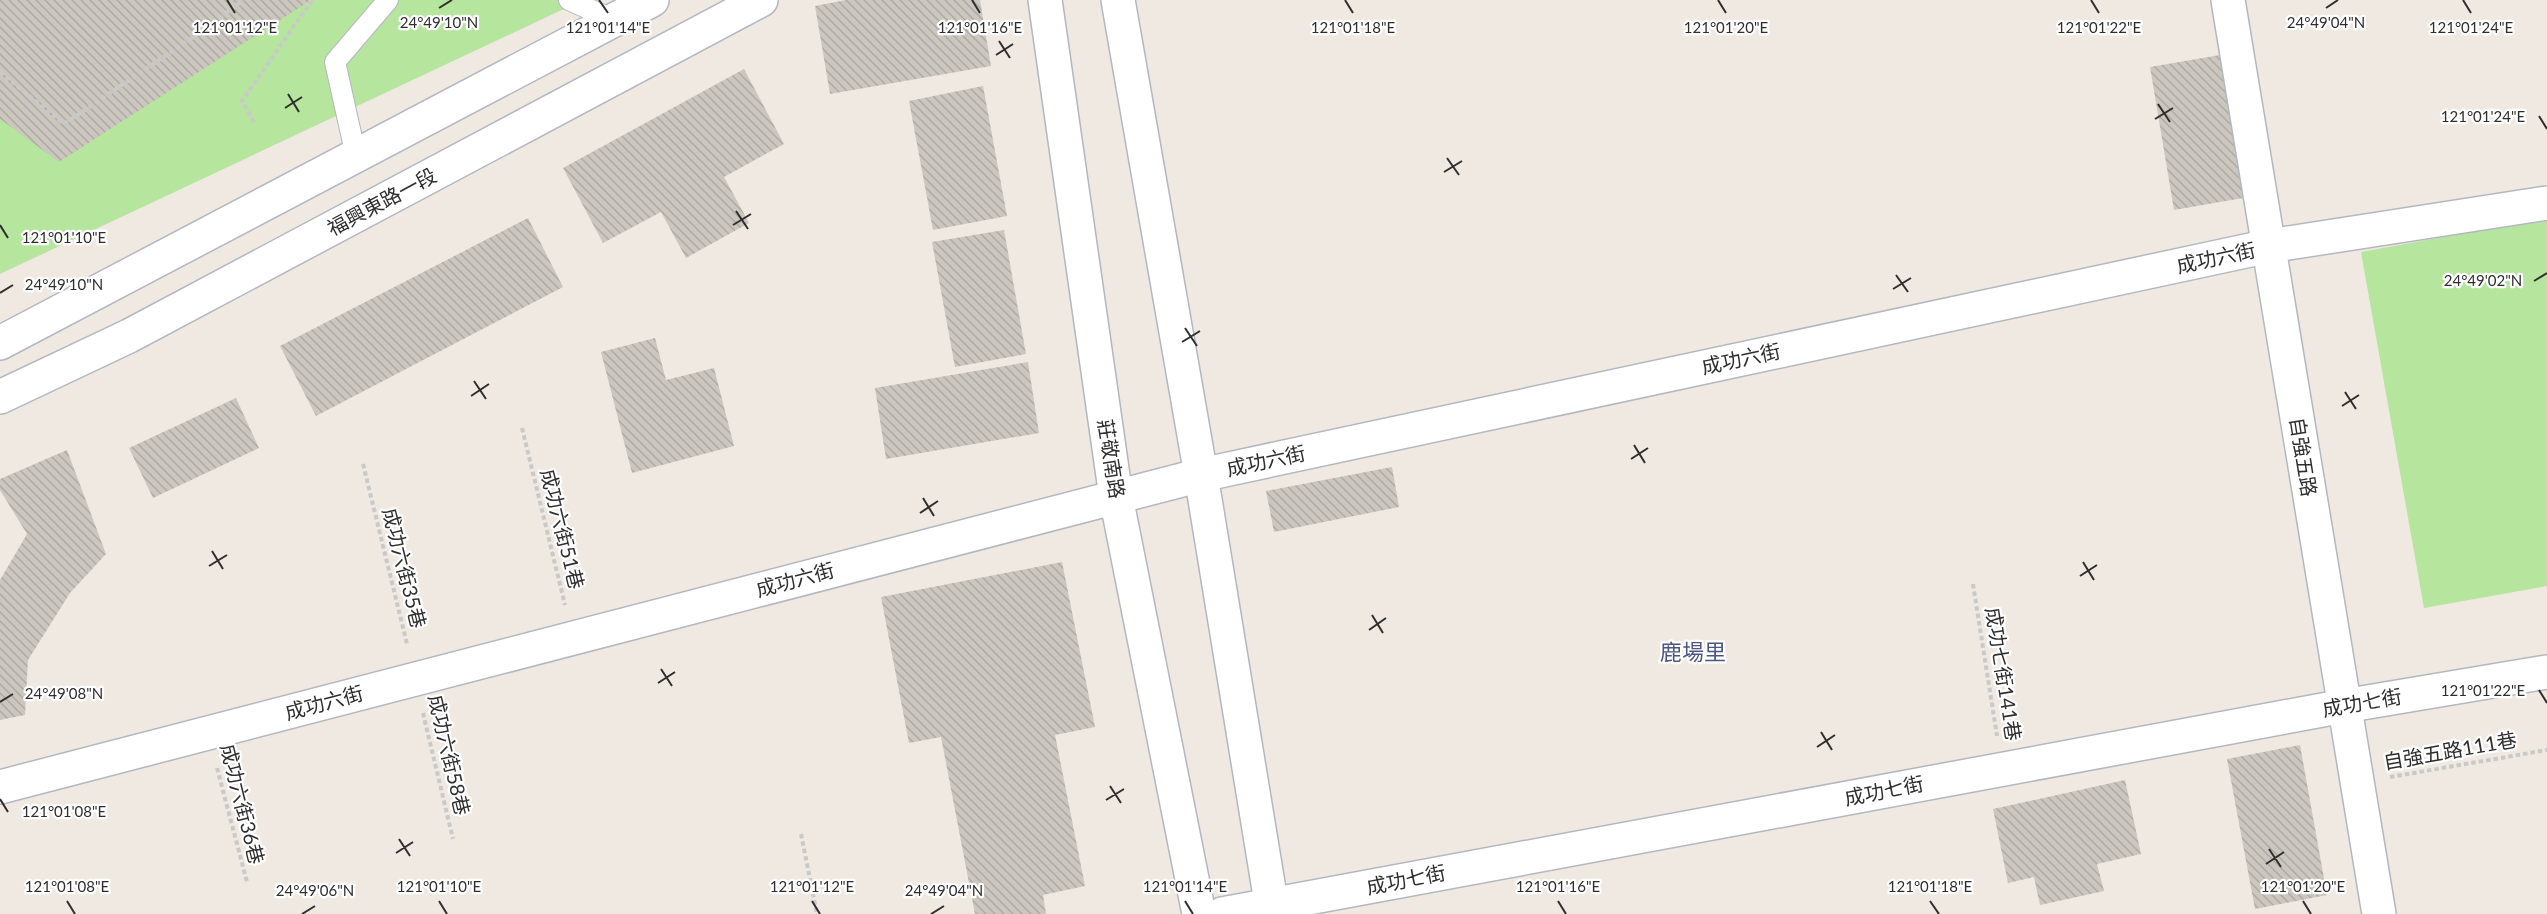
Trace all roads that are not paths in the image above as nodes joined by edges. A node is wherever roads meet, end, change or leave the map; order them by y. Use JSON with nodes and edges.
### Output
{"nodes":[{"id":1,"x":388,"y":0,"type":"edge"},
{"id":2,"x":569,"y":0,"type":"edge"},
{"id":3,"x":651,"y":0,"type":"edge"},
{"id":4,"x":761,"y":0,"type":"edge"},
{"id":5,"x":1045,"y":0,"type":"edge"},
{"id":6,"x":1118,"y":0,"type":"edge"},
{"id":7,"x":2228,"y":0,"type":"edge"},
{"id":8,"x":614,"y":20,"type":"junction"},
{"id":9,"x":356,"y":156,"type":"junction"},
{"id":10,"x":2547,"y":203,"type":"edge"},
{"id":11,"x":2269,"y":246,"type":"junction"},
{"id":12,"x":0,"y":343,"type":"edge"},
{"id":13,"x":0,"y":397,"type":"edge"},
{"id":14,"x":1202,"y":475,"type":"junction"},
{"id":15,"x":1116,"y":497,"type":"junction"},
{"id":16,"x":2547,"y":672,"type":"edge"},
{"id":17,"x":2344,"y":705,"type":"junction"},
{"id":18,"x":0,"y":787,"type":"edge"},
{"id":19,"x":1272,"y":910,"type":"edge"},
{"id":20,"x":1199,"y":914,"type":"edge"},
{"id":21,"x":1222,"y":914,"type":"edge"},
{"id":22,"x":2379,"y":914,"type":"edge"}],
"edges":[{"from":1,"to":9,"type":"lane"},
{"from":2,"to":8,"type":"lane"},
{"from":3,"to":8,"type":"street"},
{"from":4,"to":13,"type":"street","name":"福興東路一段"},
{"from":5,"to":15,"type":"street","name":"莊敬南路"},
{"from":6,"to":14,"type":"street"},
{"from":7,"to":11,"type":"street","name":"自強五路"},
{"from":8,"to":9,"type":"street"},
{"from":9,"to":12,"type":"street"},
{"from":10,"to":11,"type":"street","name":"成功六街"},
{"from":11,"to":14,"type":"street","name":"成功六街"},
{"from":11,"to":17,"type":"street","name":"自強五路"},
{"from":14,"to":15,"type":"street","name":"成功六街"},
{"from":14,"to":19,"type":"street"},
{"from":15,"to":18,"type":"street","name":"成功六街"},
{"from":15,"to":20,"type":"street","name":"莊敬南路"},
{"from":16,"to":17,"type":"street","name":"成功七街"},
{"from":17,"to":19,"type":"street","name":"成功七街"},
{"from":17,"to":22,"type":"street","name":"自強五路"},
{"from":19,"to":21,"type":"street","name":"成功七街"}]}
